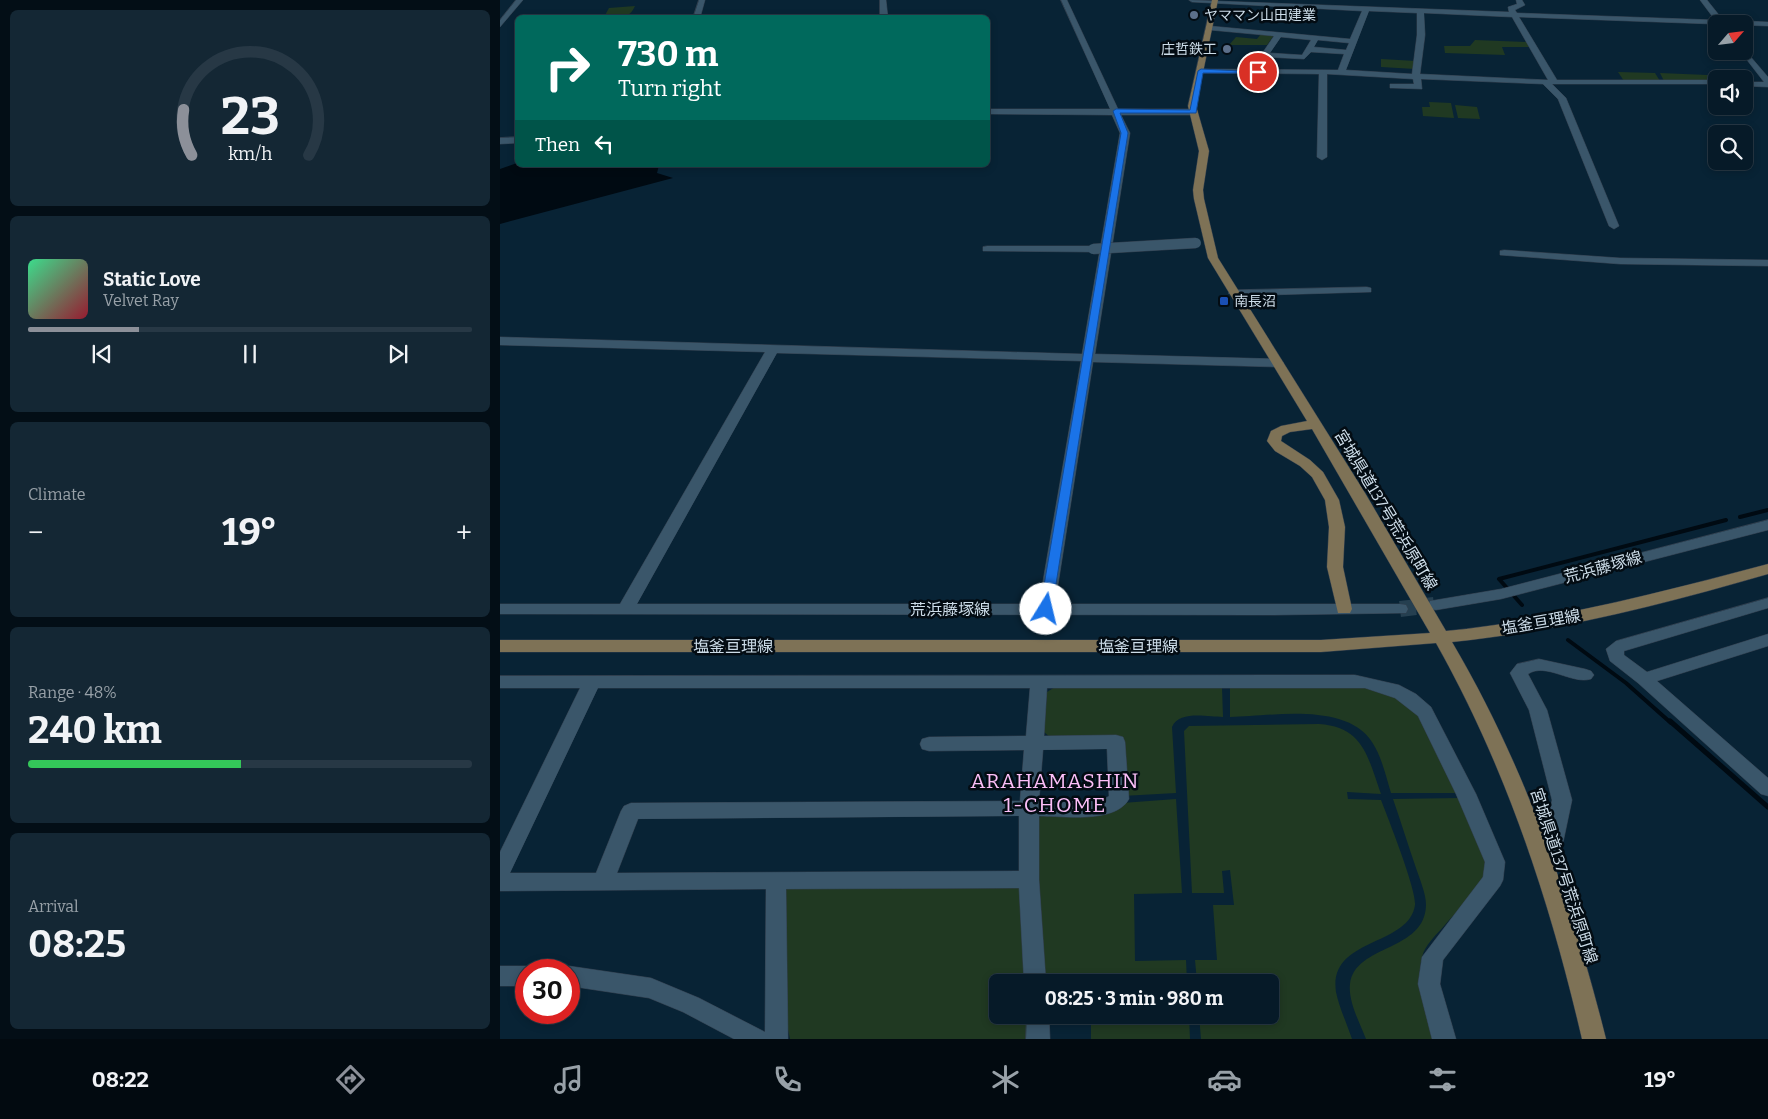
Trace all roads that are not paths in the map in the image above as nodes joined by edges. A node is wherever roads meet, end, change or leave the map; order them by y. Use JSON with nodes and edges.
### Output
{"nodes":[{"id":1,"x":520,"y":0,"type":"edge"},
{"id":2,"x":702,"y":0,"type":"edge"},
{"id":3,"x":883,"y":0,"type":"edge"},
{"id":4,"x":1064,"y":0,"type":"edge"},
{"id":5,"x":1192,"y":0,"type":"edge"},
{"id":6,"x":1334,"y":0,"type":"edge"},
{"id":7,"x":1520,"y":0,"type":"edge"},
{"id":8,"x":1703,"y":0,"type":"edge"},
{"id":9,"x":1215,"y":1,"type":"edge"},
{"id":10,"x":1337,"y":8,"type":"junction"},
{"id":11,"x":1366,"y":9,"type":"junction"},
{"id":12,"x":1423,"y":11,"type":"junction"},
{"id":13,"x":1513,"y":13,"type":"junction"},
{"id":14,"x":697,"y":15,"type":"edge"},
{"id":15,"x":884,"y":15,"type":"edge"},
{"id":16,"x":1715,"y":15,"type":"edge"},
{"id":17,"x":1708,"y":21,"type":"edge"},
{"id":18,"x":1753,"y":23,"type":"edge"},
{"id":19,"x":1768,"y":24,"type":"edge"},
{"id":20,"x":500,"y":25,"type":"edge"},
{"id":21,"x":1210,"y":28,"type":"junction"},
{"id":22,"x":1279,"y":34,"type":"junction"},
{"id":23,"x":1316,"y":38,"type":"junction"},
{"id":24,"x":1352,"y":40,"type":"junction"},
{"id":25,"x":1309,"y":49,"type":"junction"},
{"id":26,"x":1347,"y":52,"type":"junction"},
{"id":27,"x":1751,"y":60,"type":"edge"},
{"id":28,"x":1201,"y":71,"type":"junction"},
{"id":29,"x":1323,"y":72,"type":"junction"},
{"id":30,"x":1340,"y":72,"type":"junction"},
{"id":31,"x":1416,"y":76,"type":"junction"},
{"id":32,"x":1550,"y":82,"type":"junction"},
{"id":33,"x":1708,"y":82,"type":"edge"},
{"id":34,"x":1768,"y":83,"type":"edge"},
{"id":35,"x":1753,"y":84,"type":"edge"},
{"id":36,"x":1393,"y":86,"type":"dead end"},
{"id":37,"x":1116,"y":111,"type":"junction"},
{"id":38,"x":990,"y":112,"type":"edge"},
{"id":39,"x":1194,"y":112,"type":"junction"},
{"id":40,"x":515,"y":140,"type":"edge"},
{"id":41,"x":500,"y":141,"type":"edge"},
{"id":42,"x":1322,"y":157,"type":"dead end"},
{"id":43,"x":1614,"y":226,"type":"dead end"},
{"id":44,"x":1202,"y":242,"type":"junction"},
{"id":45,"x":987,"y":249,"type":"dead end"},
{"id":46,"x":1504,"y":253,"type":"dead end"},
{"id":47,"x":1768,"y":263,"type":"edge"},
{"id":48,"x":1367,"y":290,"type":"dead end"},
{"id":49,"x":1234,"y":293,"type":"junction"},
{"id":50,"x":500,"y":341,"type":"edge"},
{"id":51,"x":773,"y":349,"type":"junction"},
{"id":52,"x":1087,"y":358,"type":"junction"},
{"id":53,"x":1278,"y":363,"type":"junction"},
{"id":54,"x":1315,"y":424,"type":"junction"},
{"id":55,"x":1768,"y":525,"type":"edge"},
{"id":56,"x":1768,"y":569,"type":"edge"},
{"id":57,"x":1768,"y":603,"type":"edge"},
{"id":58,"x":1436,"y":605,"type":"tunnel mouth"},
{"id":59,"x":626,"y":608,"type":"junction"},
{"id":60,"x":1400,"y":608,"type":"tunnel mouth"},
{"id":61,"x":500,"y":609,"type":"edge"},
{"id":62,"x":1046,"y":609,"type":"junction"},
{"id":63,"x":1344,"y":609,"type":"junction"},
{"id":64,"x":1441,"y":638,"type":"junction"},
{"id":65,"x":1768,"y":640,"type":"edge"},
{"id":66,"x":500,"y":646,"type":"edge"},
{"id":67,"x":1585,"y":675,"type":"dead end"},
{"id":68,"x":1644,"y":679,"type":"junction"},
{"id":69,"x":1039,"y":680,"type":"junction"},
{"id":70,"x":500,"y":682,"type":"edge"},
{"id":71,"x":592,"y":682,"type":"junction"},
{"id":72,"x":1035,"y":742,"type":"junction"},
{"id":73,"x":928,"y":744,"type":"dead end"},
{"id":74,"x":1768,"y":789,"type":"edge"},
{"id":75,"x":1029,"y":809,"type":"junction"},
{"id":76,"x":1539,"y":852,"type":"junction"},
{"id":77,"x":500,"y":874,"type":"edge"},
{"id":78,"x":1029,"y":880,"type":"junction"},
{"id":79,"x":603,"y":881,"type":"junction"},
{"id":80,"x":500,"y":882,"type":"edge"},
{"id":81,"x":776,"y":882,"type":"junction"},
{"id":82,"x":1035,"y":974,"type":"edge"},
{"id":83,"x":500,"y":976,"type":"edge"},
{"id":84,"x":515,"y":976,"type":"edge"},
{"id":85,"x":580,"y":978,"type":"edge"},
{"id":86,"x":1038,"y":1024,"type":"edge"},
{"id":87,"x":756,"y":1039,"type":"edge"},
{"id":88,"x":776,"y":1039,"type":"edge"},
{"id":89,"x":1038,"y":1039,"type":"edge"},
{"id":90,"x":1444,"y":1039,"type":"edge"},
{"id":91,"x":1594,"y":1039,"type":"edge"}],
"edges":[{"from":1,"to":20,"type":"street"},
{"from":2,"to":14,"type":"street"},
{"from":3,"to":15,"type":"street"},
{"from":4,"to":37,"type":"street"},
{"from":5,"to":9,"type":"street"},
{"from":6,"to":10,"type":"street"},
{"from":7,"to":13,"type":"street"},
{"from":8,"to":16,"type":"street"},
{"from":9,"to":10,"type":"street"},
{"from":9,"to":21,"type":"main road","name":"宮城県道137号荒浜原町線"},
{"from":10,"to":11,"type":"street"},
{"from":11,"to":12,"type":"street"},
{"from":11,"to":24,"type":"street"},
{"from":12,"to":13,"type":"street"},
{"from":12,"to":31,"type":"street"},
{"from":13,"to":17,"type":"street"},
{"from":13,"to":32,"type":"street"},
{"from":18,"to":19,"type":"street"},
{"from":21,"to":22,"type":"street"},
{"from":21,"to":28,"type":"main road","name":"宮城県道137号荒浜原町線"},
{"from":22,"to":23,"type":"street"},
{"from":22,"to":25,"type":"street"},
{"from":23,"to":24,"type":"street"},
{"from":23,"to":25,"type":"street"},
{"from":24,"to":26,"type":"street"},
{"from":25,"to":26,"type":"street"},
{"from":26,"to":30,"type":"street"},
{"from":27,"to":34,"type":"street"},
{"from":28,"to":29,"type":"street"},
{"from":28,"to":39,"type":"main road","name":"宮城県道137号荒浜原町線"},
{"from":29,"to":30,"type":"street"},
{"from":29,"to":42,"type":"street"},
{"from":30,"to":31,"type":"street"},
{"from":31,"to":32,"type":"street"},
{"from":31,"to":36,"type":"street"},
{"from":32,"to":33,"type":"street"},
{"from":32,"to":43,"type":"street"},
{"from":34,"to":35,"type":"street"},
{"from":37,"to":38,"type":"street"},
{"from":37,"to":39,"type":"street"},
{"from":37,"to":52,"type":"street"},
{"from":39,"to":44,"type":"main road","name":"宮城県道137号荒浜原町線"},
{"from":40,"to":41,"type":"street"},
{"from":44,"to":45,"type":"street","bridge":true},
{"from":44,"to":49,"type":"main road","name":"宮城県道137号荒浜原町線"},
{"from":46,"to":47,"type":"street"},
{"from":48,"to":49,"type":"street"},
{"from":49,"to":53,"type":"main road","name":"宮城県道137号荒浜原町線"},
{"from":50,"to":51,"type":"street"},
{"from":51,"to":52,"type":"street"},
{"from":51,"to":59,"type":"street"},
{"from":52,"to":53,"type":"street"},
{"from":52,"to":62,"type":"street"},
{"from":53,"to":54,"type":"main road","name":"宮城県道137号荒浜原町線"},
{"from":54,"to":63,"type":"main road"},
{"from":54,"to":64,"type":"main road","name":"宮城県道137号荒浜原町線"},
{"from":55,"to":58,"type":"street","name":"荒浜藤塚線"},
{"from":56,"to":64,"type":"main road","name":"塩釜亘理線"},
{"from":57,"to":68,"type":"street"},
{"from":59,"to":61,"type":"street","name":"荒浜藤塚線"},
{"from":59,"to":62,"type":"street","name":"荒浜藤塚線"},
{"from":60,"to":63,"type":"street","name":"荒浜藤塚線"},
{"from":62,"to":63,"type":"street","name":"荒浜藤塚線"},
{"from":64,"to":66,"type":"main road","name":"塩釜亘理線"},
{"from":64,"to":76,"type":"main road","name":"宮城県道137号荒浜原町線"},
{"from":65,"to":68,"type":"street"},
{"from":67,"to":76,"type":"street"},
{"from":68,"to":74,"type":"street"},
{"from":69,"to":71,"type":"street"},
{"from":69,"to":72,"type":"street"},
{"from":69,"to":90,"type":"street"},
{"from":70,"to":71,"type":"street"},
{"from":71,"to":77,"type":"street"},
{"from":72,"to":73,"type":"street"},
{"from":72,"to":75,"type":"street"},
{"from":72,"to":75,"type":"street"},
{"from":75,"to":78,"type":"street"},
{"from":75,"to":79,"type":"street"},
{"from":76,"to":91,"type":"main road","name":"宮城県道137号荒浜原町線"},
{"from":78,"to":81,"type":"street"},
{"from":78,"to":82,"type":"street"},
{"from":79,"to":80,"type":"street"},
{"from":79,"to":81,"type":"street"},
{"from":81,"to":88,"type":"street"},
{"from":83,"to":84,"type":"street"},
{"from":85,"to":87,"type":"street"},
{"from":86,"to":89,"type":"street"}]}
